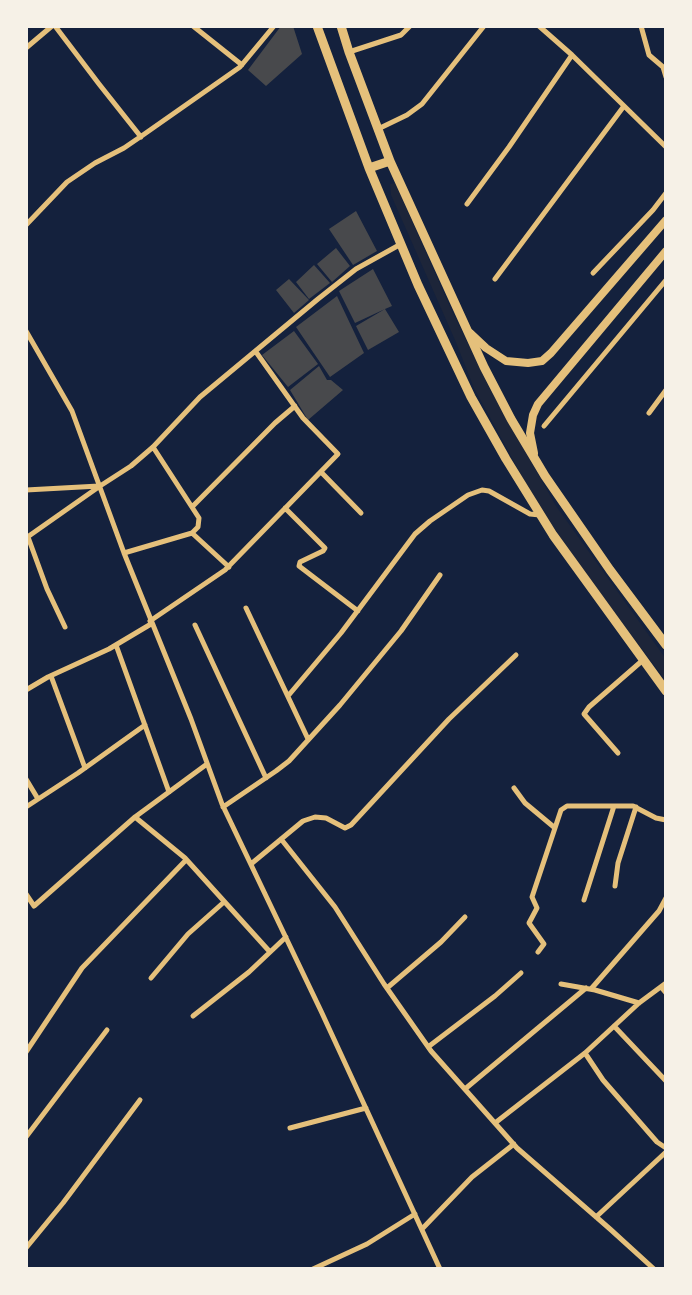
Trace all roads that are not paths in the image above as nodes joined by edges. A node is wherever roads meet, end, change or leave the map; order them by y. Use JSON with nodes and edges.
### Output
{"nodes":[{"id":1,"x":54,"y":26,"type":"edge"},
{"id":2,"x":192,"y":26,"type":"edge"},
{"id":3,"x":274,"y":26,"type":"edge"},
{"id":4,"x":317,"y":26,"type":"edge"},
{"id":5,"x":341,"y":26,"type":"edge"},
{"id":6,"x":410,"y":26,"type":"edge"},
{"id":7,"x":484,"y":26,"type":"edge"},
{"id":8,"x":539,"y":26,"type":"edge"},
{"id":9,"x":641,"y":26,"type":"edge"},
{"id":10,"x":26,"y":48,"type":"edge"},
{"id":11,"x":349,"y":52,"type":"junction"},
{"id":12,"x":572,"y":55,"type":"junction"},
{"id":13,"x":242,"y":65,"type":"junction"},
{"id":14,"x":666,"y":77,"type":"edge"},
{"id":15,"x":624,"y":106,"type":"junction"},
{"id":16,"x":378,"y":129,"type":"junction"},
{"id":17,"x":141,"y":136,"type":"junction"},
{"id":18,"x":666,"y":147,"type":"edge"},
{"id":19,"x":390,"y":161,"type":"junction"},
{"id":20,"x":369,"y":168,"type":"junction"},
{"id":21,"x":666,"y":193,"type":"edge"},
{"id":22,"x":467,"y":204,"type":"dead end"},
{"id":23,"x":666,"y":220,"type":"edge"},
{"id":24,"x":26,"y":226,"type":"edge"},
{"id":25,"x":401,"y":243,"type":"junction"},
{"id":26,"x":666,"y":251,"type":"edge"},
{"id":27,"x":593,"y":273,"type":"dead end"},
{"id":28,"x":495,"y":279,"type":"dead end"},
{"id":29,"x":666,"y":280,"type":"edge"},
{"id":30,"x":466,"y":330,"type":"junction"},
{"id":31,"x":26,"y":331,"type":"edge"},
{"id":32,"x":256,"y":352,"type":"junction"},
{"id":33,"x":666,"y":390,"type":"edge"},
{"id":34,"x":294,"y":406,"type":"junction"},
{"id":35,"x":649,"y":413,"type":"dead end"},
{"id":36,"x":544,"y":426,"type":"dead end"},
{"id":37,"x":153,"y":447,"type":"junction"},
{"id":38,"x":536,"y":460,"type":"junction"},
{"id":39,"x":321,"y":472,"type":"junction"},
{"id":40,"x":100,"y":486,"type":"junction"},
{"id":41,"x":26,"y":490,"type":"edge"},
{"id":42,"x":192,"y":507,"type":"junction"},
{"id":43,"x":285,"y":508,"type":"junction"},
{"id":44,"x":361,"y":513,"type":"dead end"},
{"id":45,"x":540,"y":515,"type":"junction"},
{"id":46,"x":192,"y":533,"type":"junction"},
{"id":47,"x":27,"y":537,"type":"edge"},
{"id":48,"x":124,"y":553,"type":"junction"},
{"id":49,"x":229,"y":567,"type":"junction"},
{"id":50,"x":440,"y":575,"type":"dead end"},
{"id":51,"x":246,"y":608,"type":"dead end"},
{"id":52,"x":358,"y":611,"type":"junction"},
{"id":53,"x":151,"y":622,"type":"junction"},
{"id":54,"x":196,"y":625,"type":"dead end"},
{"id":55,"x":65,"y":627,"type":"dead end"},
{"id":56,"x":116,"y":645,"type":"junction"},
{"id":57,"x":666,"y":645,"type":"edge"},
{"id":58,"x":516,"y":655,"type":"dead end"},
{"id":59,"x":643,"y":660,"type":"junction"},
{"id":60,"x":51,"y":676,"type":"junction"},
{"id":61,"x":26,"y":690,"type":"edge"},
{"id":62,"x":666,"y":691,"type":"edge"},
{"id":63,"x":288,"y":696,"type":"junction"},
{"id":64,"x":145,"y":725,"type":"junction"},
{"id":65,"x":308,"y":739,"type":"junction"},
{"id":66,"x":618,"y":753,"type":"dead end"},
{"id":67,"x":207,"y":764,"type":"junction"},
{"id":68,"x":86,"y":768,"type":"junction"},
{"id":69,"x":266,"y":778,"type":"junction"},
{"id":70,"x":26,"y":779,"type":"edge"},
{"id":71,"x":514,"y":788,"type":"dead end"},
{"id":72,"x":169,"y":792,"type":"junction"},
{"id":73,"x":38,"y":799,"type":"junction"},
{"id":74,"x":614,"y":806,"type":"junction"},
{"id":75,"x":26,"y":807,"type":"edge"},
{"id":76,"x":223,"y":807,"type":"junction"},
{"id":77,"x":636,"y":807,"type":"junction"},
{"id":78,"x":135,"y":817,"type":"junction"},
{"id":79,"x":666,"y":820,"type":"edge"},
{"id":80,"x":555,"y":828,"type":"junction"},
{"id":81,"x":281,"y":839,"type":"junction"},
{"id":82,"x":186,"y":860,"type":"junction"},
{"id":83,"x":251,"y":864,"type":"junction"},
{"id":84,"x":615,"y":886,"type":"dead end"},
{"id":85,"x":26,"y":894,"type":"edge"},
{"id":86,"x":666,"y":898,"type":"edge"},
{"id":87,"x":584,"y":900,"type":"dead end"},
{"id":88,"x":224,"y":902,"type":"junction"},
{"id":89,"x":465,"y":917,"type":"dead end"},
{"id":90,"x":286,"y":937,"type":"junction"},
{"id":91,"x":270,"y":952,"type":"junction"},
{"id":92,"x":538,"y":952,"type":"dead end"},
{"id":93,"x":521,"y":973,"type":"dead end"},
{"id":94,"x":151,"y":978,"type":"dead end"},
{"id":95,"x":561,"y":984,"type":"dead end"},
{"id":96,"x":663,"y":985,"type":"edge"},
{"id":97,"x":387,"y":988,"type":"junction"},
{"id":98,"x":588,"y":989,"type":"junction"},
{"id":99,"x":666,"y":994,"type":"edge"},
{"id":100,"x":639,"y":1003,"type":"junction"},
{"id":101,"x":193,"y":1016,"type":"dead end"},
{"id":102,"x":614,"y":1026,"type":"junction"},
{"id":103,"x":107,"y":1030,"type":"dead end"},
{"id":104,"x":428,"y":1047,"type":"junction"},
{"id":105,"x":26,"y":1052,"type":"edge"},
{"id":106,"x":585,"y":1053,"type":"junction"},
{"id":107,"x":666,"y":1081,"type":"edge"},
{"id":108,"x":465,"y":1089,"type":"junction"},
{"id":109,"x":140,"y":1100,"type":"dead end"},
{"id":110,"x":366,"y":1108,"type":"junction"},
{"id":111,"x":495,"y":1123,"type":"junction"},
{"id":112,"x":290,"y":1128,"type":"dead end"},
{"id":113,"x":26,"y":1137,"type":"edge"},
{"id":114,"x":514,"y":1144,"type":"junction"},
{"id":115,"x":666,"y":1148,"type":"edge"},
{"id":116,"x":666,"y":1152,"type":"edge"},
{"id":117,"x":415,"y":1214,"type":"junction"},
{"id":118,"x":596,"y":1217,"type":"junction"},
{"id":119,"x":422,"y":1229,"type":"junction"},
{"id":120,"x":26,"y":1248,"type":"edge"},
{"id":121,"x":313,"y":1269,"type":"edge"},
{"id":122,"x":440,"y":1269,"type":"edge"},
{"id":123,"x":654,"y":1269,"type":"edge"}],
"edges":[{"from":1,"to":10,"type":"street"},
{"from":1,"to":17,"type":"street"},
{"from":2,"to":13,"type":"street"},
{"from":3,"to":13,"type":"street"},
{"from":4,"to":20,"type":"highway"},
{"from":5,"to":11,"type":"highway"},
{"from":6,"to":11,"type":"street"},
{"from":7,"to":16,"type":"street"},
{"from":8,"to":12,"type":"street"},
{"from":9,"to":14,"type":"street"},
{"from":11,"to":16,"type":"highway"},
{"from":12,"to":15,"type":"street"},
{"from":12,"to":22,"type":"street"},
{"from":13,"to":17,"type":"street"},
{"from":15,"to":18,"type":"street"},
{"from":15,"to":28,"type":"street"},
{"from":16,"to":19,"type":"highway"},
{"from":17,"to":24,"type":"street"},
{"from":19,"to":20,"type":"highway"},
{"from":19,"to":30,"type":"highway"},
{"from":20,"to":25,"type":"highway"},
{"from":21,"to":27,"type":"street"},
{"from":23,"to":30,"type":"main road"},
{"from":25,"to":32,"type":"street"},
{"from":25,"to":45,"type":"highway"},
{"from":26,"to":38,"type":"main road"},
{"from":29,"to":36,"type":"street"},
{"from":30,"to":38,"type":"highway"},
{"from":31,"to":40,"type":"street"},
{"from":32,"to":34,"type":"street"},
{"from":32,"to":37,"type":"street"},
{"from":33,"to":35,"type":"street"},
{"from":34,"to":39,"type":"street"},
{"from":34,"to":42,"type":"street"},
{"from":37,"to":40,"type":"street"},
{"from":37,"to":42,"type":"street"},
{"from":38,"to":57,"type":"highway"},
{"from":39,"to":43,"type":"street"},
{"from":39,"to":44,"type":"street"},
{"from":40,"to":41,"type":"street"},
{"from":40,"to":47,"type":"street"},
{"from":40,"to":48,"type":"street"},
{"from":42,"to":46,"type":"street"},
{"from":43,"to":49,"type":"street"},
{"from":43,"to":52,"type":"street"},
{"from":45,"to":52,"type":"street"},
{"from":45,"to":59,"type":"highway"},
{"from":46,"to":48,"type":"street"},
{"from":46,"to":49,"type":"street"},
{"from":47,"to":55,"type":"street"},
{"from":48,"to":53,"type":"street"},
{"from":49,"to":53,"type":"street"},
{"from":50,"to":65,"type":"street"},
{"from":51,"to":63,"type":"street"},
{"from":52,"to":63,"type":"street"},
{"from":53,"to":56,"type":"street"},
{"from":53,"to":67,"type":"street"},
{"from":54,"to":69,"type":"street"},
{"from":56,"to":60,"type":"street"},
{"from":56,"to":64,"type":"street"},
{"from":58,"to":81,"type":"street"},
{"from":59,"to":62,"type":"highway"},
{"from":59,"to":66,"type":"street"},
{"from":60,"to":61,"type":"street"},
{"from":60,"to":68,"type":"street"},
{"from":63,"to":65,"type":"street"},
{"from":64,"to":68,"type":"street"},
{"from":64,"to":72,"type":"street"},
{"from":65,"to":69,"type":"street"},
{"from":67,"to":72,"type":"street"},
{"from":67,"to":76,"type":"street"},
{"from":68,"to":73,"type":"street"},
{"from":69,"to":76,"type":"street"},
{"from":70,"to":73,"type":"street"},
{"from":71,"to":80,"type":"street"},
{"from":72,"to":78,"type":"street"},
{"from":73,"to":75,"type":"street"},
{"from":74,"to":77,"type":"street"},
{"from":74,"to":80,"type":"street"},
{"from":74,"to":87,"type":"street"},
{"from":76,"to":83,"type":"street"},
{"from":77,"to":79,"type":"street"},
{"from":77,"to":84,"type":"street"},
{"from":78,"to":82,"type":"street"},
{"from":78,"to":85,"type":"street"},
{"from":80,"to":92,"type":"street"},
{"from":81,"to":83,"type":"street"},
{"from":81,"to":97,"type":"street"},
{"from":82,"to":88,"type":"street"},
{"from":82,"to":105,"type":"street"},
{"from":83,"to":90,"type":"street"},
{"from":86,"to":98,"type":"street"},
{"from":88,"to":91,"type":"street"},
{"from":88,"to":94,"type":"street"},
{"from":89,"to":97,"type":"street"},
{"from":90,"to":91,"type":"street"},
{"from":90,"to":110,"type":"street"},
{"from":91,"to":101,"type":"street"},
{"from":93,"to":104,"type":"street"},
{"from":95,"to":98,"type":"street"},
{"from":96,"to":99,"type":"street"},
{"from":96,"to":100,"type":"street"},
{"from":97,"to":104,"type":"street"},
{"from":98,"to":100,"type":"street"},
{"from":98,"to":108,"type":"street"},
{"from":100,"to":102,"type":"street"},
{"from":102,"to":106,"type":"street"},
{"from":102,"to":107,"type":"street"},
{"from":103,"to":113,"type":"street"},
{"from":104,"to":108,"type":"street"},
{"from":106,"to":111,"type":"street"},
{"from":106,"to":115,"type":"street"},
{"from":108,"to":111,"type":"street"},
{"from":109,"to":120,"type":"street"},
{"from":110,"to":112,"type":"street"},
{"from":110,"to":117,"type":"street"},
{"from":111,"to":114,"type":"street"},
{"from":114,"to":118,"type":"street"},
{"from":114,"to":119,"type":"street"},
{"from":116,"to":118,"type":"street"},
{"from":117,"to":119,"type":"street"},
{"from":117,"to":121,"type":"street"},
{"from":118,"to":123,"type":"street"},
{"from":119,"to":122,"type":"street"}]}
